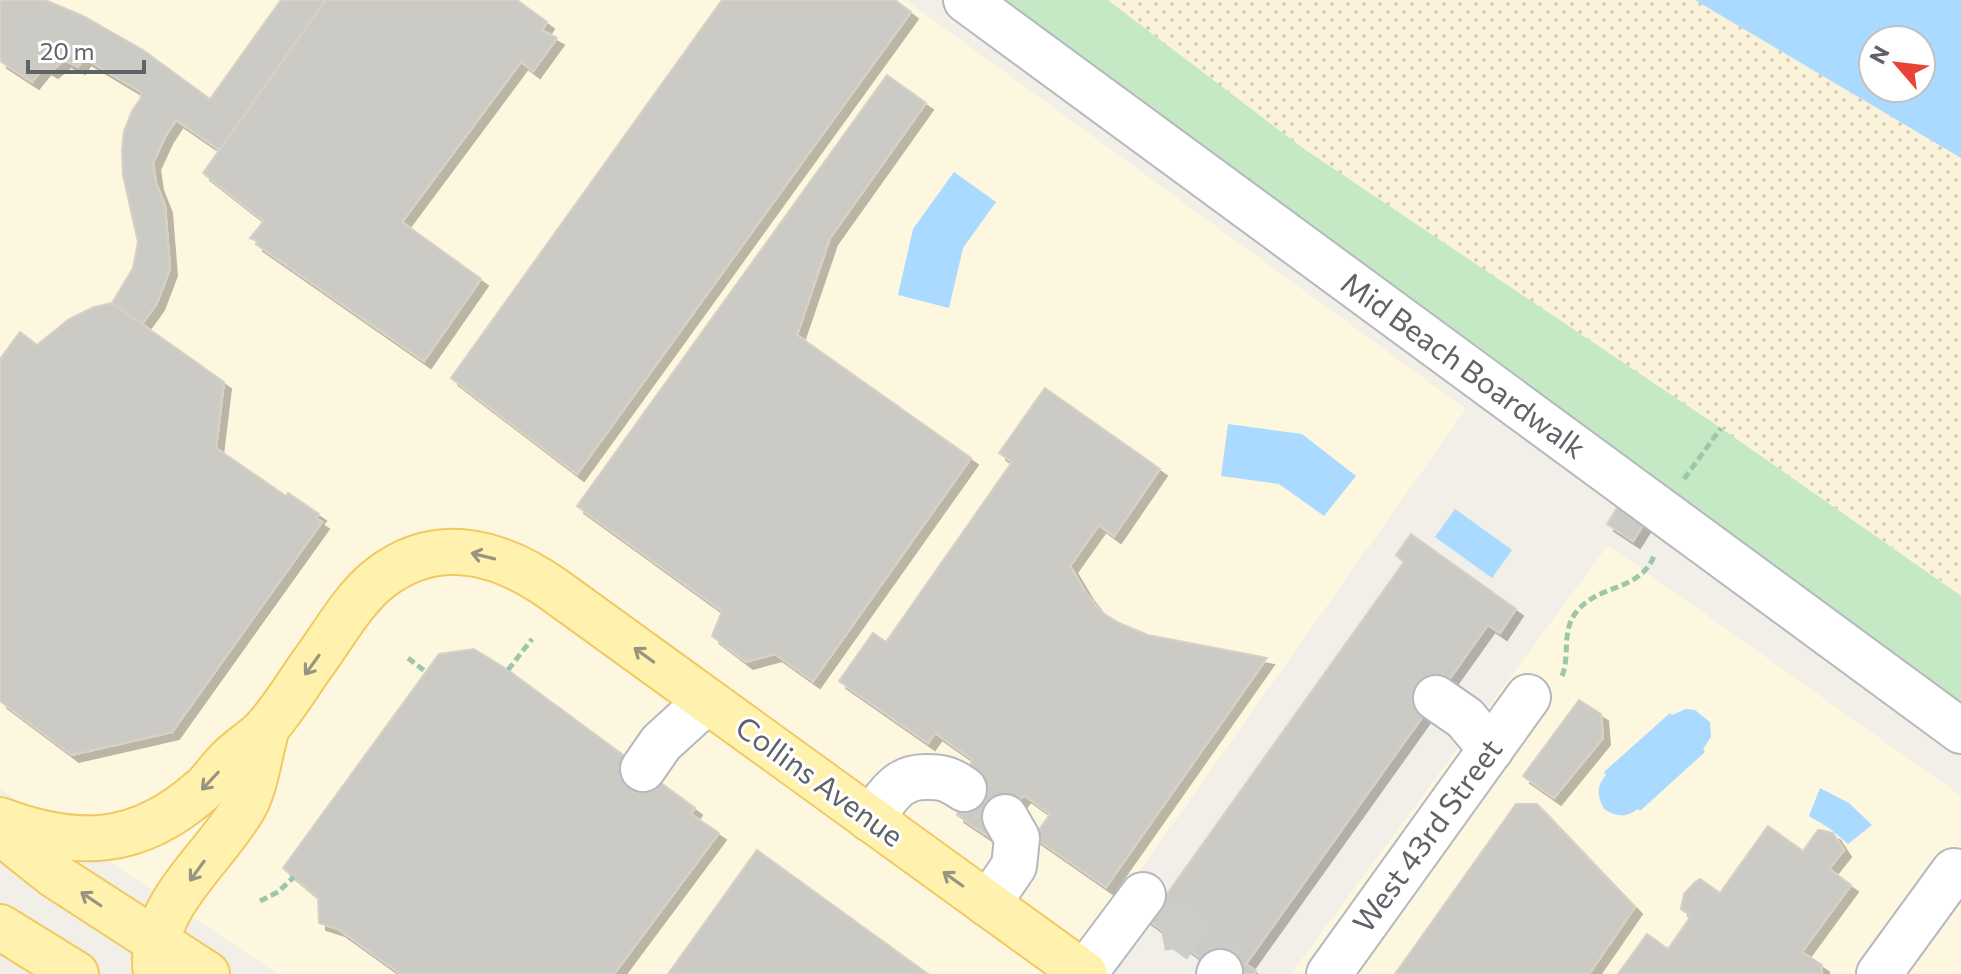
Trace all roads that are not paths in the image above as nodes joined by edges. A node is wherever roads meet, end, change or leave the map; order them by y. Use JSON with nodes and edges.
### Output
{"nodes":[{"id":1,"x":966,"y":0,"type":"edge"},
{"id":2,"x":1544,"y":690,"type":"road end"},
{"id":3,"x":707,"y":701,"type":"junction"},
{"id":4,"x":1431,"y":705,"type":"dead end"},
{"id":5,"x":267,"y":728,"type":"junction"},
{"id":6,"x":1961,"y":731,"type":"edge"},
{"id":7,"x":1491,"y":749,"type":"junction"},
{"id":8,"x":653,"y":777,"type":"dead end"},
{"id":9,"x":964,"y":789,"type":"dead end"},
{"id":10,"x":1005,"y":817,"type":"dead end"},
{"id":11,"x":870,"y":819,"type":"junction"},
{"id":12,"x":0,"y":820,"type":"edge"},
{"id":13,"x":0,"y":832,"type":"edge"},
{"id":14,"x":1954,"y":871,"type":"dead end"},
{"id":15,"x":988,"y":904,"type":"junction"},
{"id":16,"x":0,"y":927,"type":"edge"},
{"id":17,"x":156,"y":958,"type":"edge"},
{"id":18,"x":76,"y":974,"type":"edge"},
{"id":19,"x":207,"y":974,"type":"edge"},
{"id":20,"x":1084,"y":974,"type":"edge"},
{"id":21,"x":1100,"y":974,"type":"edge"},
{"id":22,"x":1329,"y":974,"type":"edge"},
{"id":23,"x":1879,"y":974,"type":"edge"}],
"edges":[{"from":1,"to":6,"type":"street","name":"Mid Beach Boardwalk"},
{"from":2,"to":7,"type":"street","name":"West 43rd Street"},
{"from":3,"to":5,"type":"main road","name":"Collins Avenue","one_way":true},
{"from":3,"to":8,"type":"street"},
{"from":3,"to":11,"type":"main road","name":"Collins Avenue"},
{"from":4,"to":7,"type":"street"},
{"from":5,"to":12,"type":"main road","one_way":true},
{"from":5,"to":17,"type":"main road","one_way":true},
{"from":7,"to":22,"type":"street","name":"West 43rd Street"},
{"from":9,"to":11,"type":"street"},
{"from":10,"to":15,"type":"street"},
{"from":15,"to":11,"type":"main road","name":"Collins Avenue","one_way":true},
{"from":17,"to":13,"type":"main road","one_way":true},
{"from":14,"to":23,"type":"street"},
{"from":15,"to":20,"type":"main road","name":"Collins Avenue"},
{"from":16,"to":18,"type":"main road"},
{"from":17,"to":19,"type":"main road"},
{"from":20,"to":21,"type":"street"}]}
